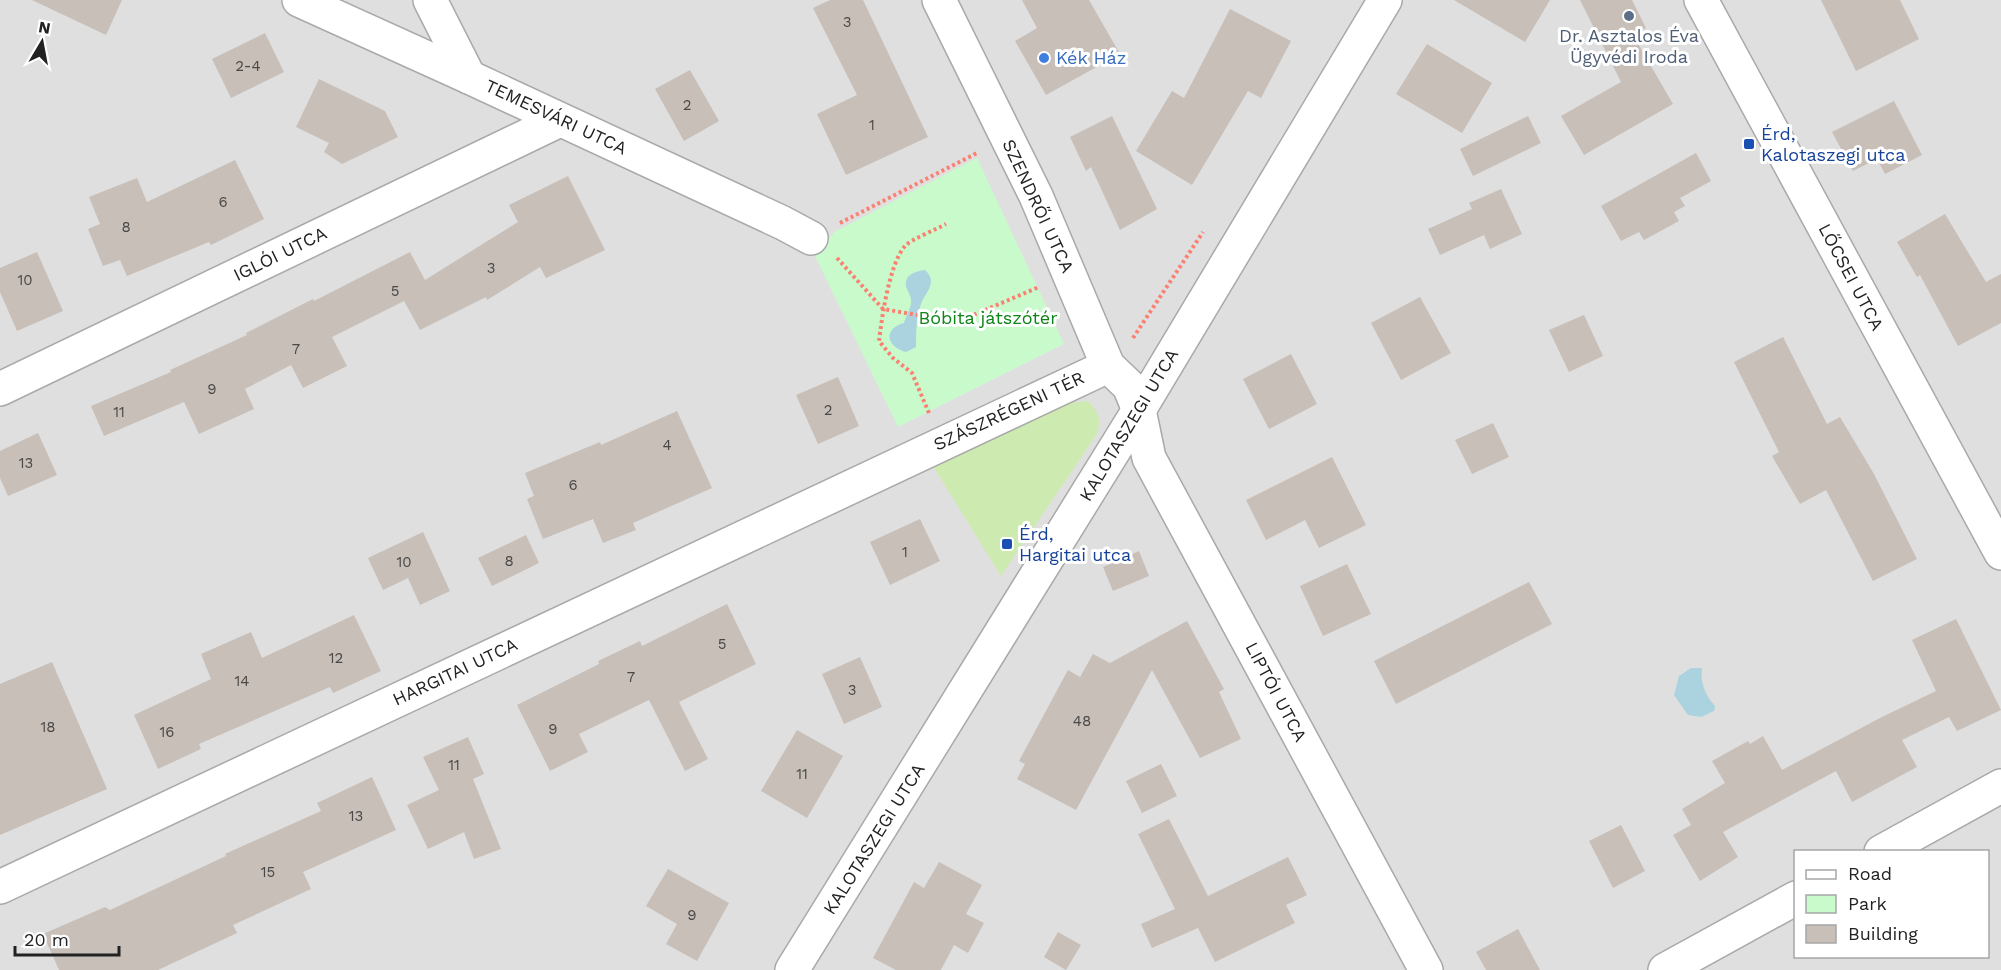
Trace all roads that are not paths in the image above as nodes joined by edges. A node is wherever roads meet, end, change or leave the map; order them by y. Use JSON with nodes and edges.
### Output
{"nodes":[{"id":1,"x":299,"y":0,"type":"edge"},
{"id":2,"x":430,"y":0,"type":"edge"},
{"id":3,"x":939,"y":0,"type":"edge"},
{"id":4,"x":1385,"y":0,"type":"edge"},
{"id":5,"x":1701,"y":0,"type":"edge"},
{"id":6,"x":469,"y":77,"type":"junction"},
{"id":7,"x":560,"y":120,"type":"junction"},
{"id":8,"x":811,"y":238,"type":"road end"},
{"id":9,"x":1108,"y":366,"type":"junction"},
{"id":10,"x":0,"y":389,"type":"edge"},
{"id":11,"x":1139,"y":410,"type":"junction"},
{"id":12,"x":911,"y":457,"type":"joint"},
{"id":13,"x":2001,"y":553,"type":"edge"},
{"id":14,"x":2001,"y":786,"type":"edge"},
{"id":15,"x":1885,"y":850,"type":"edge"},
{"id":16,"x":0,"y":887,"type":"edge"},
{"id":17,"x":1794,"y":899,"type":"edge"},
{"id":18,"x":792,"y":970,"type":"edge"},
{"id":19,"x":1426,"y":970,"type":"edge"},
{"id":20,"x":1665,"y":970,"type":"edge"}],
"edges":[{"from":1,"to":6,"type":"street","name":"TEMESVÁRI UTCA"},
{"from":2,"to":6,"type":"street"},
{"from":3,"to":9,"type":"street","name":"SZENDRŐI UTCA"},
{"from":4,"to":11,"type":"street","name":"KALOTASZEGI UTCA"},
{"from":5,"to":13,"type":"street","name":"LŐCSEI UTCA"},
{"from":6,"to":7,"type":"street","name":"TEMESVÁRI UTCA"},
{"from":7,"to":8,"type":"street","name":"TEMESVÁRI UTCA"},
{"from":7,"to":10,"type":"street","name":"IGLÓI UTCA"},
{"from":9,"to":11,"type":"street","name":"SZENDRŐI UTCA"},
{"from":9,"to":12,"type":"street","name":"SZÁSZRÉGENI TÉR"},
{"from":11,"to":18,"type":"street","name":"KALOTASZEGI UTCA"},
{"from":11,"to":19,"type":"street","name":"LIPTÓI UTCA"},
{"from":12,"to":16,"type":"street","name":"HARGITAI UTCA"},
{"from":14,"to":15,"type":"street"},
{"from":17,"to":20,"type":"street"}]}
